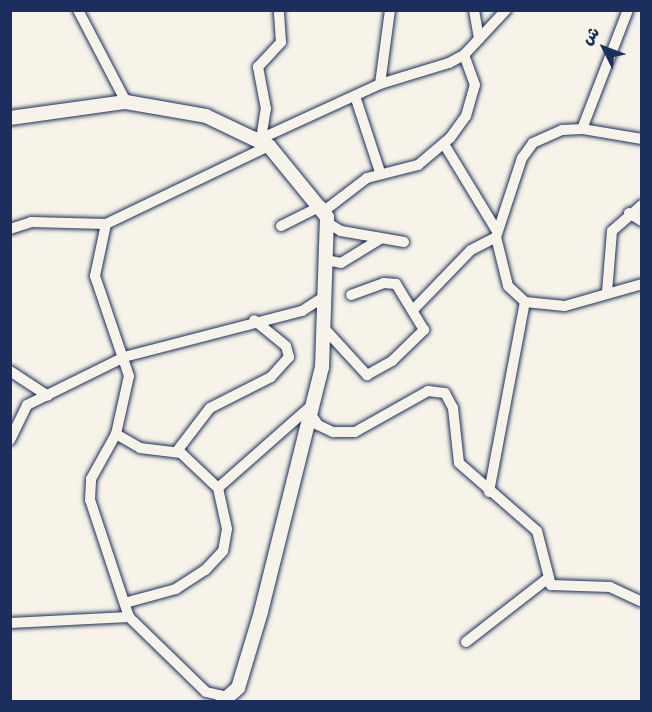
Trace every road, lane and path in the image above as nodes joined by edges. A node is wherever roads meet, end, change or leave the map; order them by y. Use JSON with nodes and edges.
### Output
{"nodes":[{"id":1,"x":78,"y":10,"type":"edge"},
{"id":2,"x":279,"y":10,"type":"edge"},
{"id":3,"x":390,"y":10,"type":"edge"},
{"id":4,"x":474,"y":10,"type":"edge"},
{"id":5,"x":506,"y":10,"type":"edge"},
{"id":6,"x":628,"y":10,"type":"edge"},
{"id":7,"x":478,"y":39,"type":"junction"},
{"id":8,"x":464,"y":55,"type":"junction"},
{"id":9,"x":380,"y":84,"type":"junction"},
{"id":10,"x":355,"y":96,"type":"junction"},
{"id":11,"x":126,"y":102,"type":"junction"},
{"id":12,"x":10,"y":118,"type":"edge"},
{"id":13,"x":582,"y":129,"type":"junction"},
{"id":14,"x":642,"y":139,"type":"edge"},
{"id":15,"x":261,"y":140,"type":"junction"},
{"id":16,"x":444,"y":144,"type":"junction"},
{"id":17,"x":380,"y":172,"type":"junction"},
{"id":18,"x":642,"y":205,"type":"edge"},
{"id":19,"x":629,"y":213,"type":"junction"},
{"id":20,"x":324,"y":214,"type":"junction"},
{"id":21,"x":642,"y":221,"type":"edge"},
{"id":22,"x":106,"y":224,"type":"junction"},
{"id":23,"x":281,"y":226,"type":"dead end"},
{"id":24,"x":10,"y":229,"type":"edge"},
{"id":25,"x":496,"y":234,"type":"junction"},
{"id":26,"x":380,"y":239,"type":"junction"},
{"id":27,"x":404,"y":242,"type":"dead end"},
{"id":28,"x":326,"y":260,"type":"junction"},
{"id":29,"x":642,"y":284,"type":"edge"},
{"id":30,"x":607,"y":292,"type":"junction"},
{"id":31,"x":351,"y":295,"type":"dead end"},
{"id":32,"x":322,"y":298,"type":"junction"},
{"id":33,"x":525,"y":302,"type":"junction"},
{"id":34,"x":413,"y":310,"type":"junction"},
{"id":35,"x":254,"y":320,"type":"junction"},
{"id":36,"x":322,"y":326,"type":"junction"},
{"id":37,"x":124,"y":357,"type":"junction"},
{"id":38,"x":10,"y":371,"type":"edge"},
{"id":39,"x":48,"y":396,"type":"junction"},
{"id":40,"x":311,"y":409,"type":"junction"},
{"id":41,"x":116,"y":434,"type":"junction"},
{"id":42,"x":10,"y":440,"type":"edge"},
{"id":43,"x":177,"y":451,"type":"junction"},
{"id":44,"x":218,"y":488,"type":"junction"},
{"id":45,"x":489,"y":492,"type":"junction"},
{"id":46,"x":547,"y":579,"type":"junction"},
{"id":47,"x":640,"y":596,"type":"edge"},
{"id":48,"x":128,"y":602,"type":"junction"},
{"id":49,"x":129,"y":617,"type":"junction"},
{"id":50,"x":10,"y":623,"type":"edge"},
{"id":51,"x":466,"y":642,"type":"dead end"},
{"id":52,"x":233,"y":697,"type":"edge"}],
"edges":[{"from":1,"to":11,"type":"street"},
{"from":2,"to":15,"type":"street"},
{"from":3,"to":9,"type":"street"},
{"from":4,"to":7,"type":"street"},
{"from":5,"to":7,"type":"street"},
{"from":6,"to":13,"type":"street"},
{"from":7,"to":8,"type":"street"},
{"from":8,"to":9,"type":"street"},
{"from":8,"to":16,"type":"street"},
{"from":9,"to":10,"type":"street"},
{"from":10,"to":15,"type":"street"},
{"from":10,"to":17,"type":"street"},
{"from":11,"to":12,"type":"street"},
{"from":11,"to":15,"type":"street"},
{"from":13,"to":14,"type":"street"},
{"from":13,"to":25,"type":"street"},
{"from":15,"to":20,"type":"street"},
{"from":15,"to":22,"type":"street"},
{"from":16,"to":17,"type":"street"},
{"from":16,"to":25,"type":"street"},
{"from":17,"to":20,"type":"street"},
{"from":18,"to":19,"type":"street"},
{"from":19,"to":21,"type":"street"},
{"from":19,"to":30,"type":"street"},
{"from":20,"to":23,"type":"street"},
{"from":20,"to":26,"type":"street"},
{"from":20,"to":28,"type":"street"},
{"from":22,"to":24,"type":"street"},
{"from":22,"to":37,"type":"street"},
{"from":25,"to":33,"type":"street"},
{"from":25,"to":34,"type":"street"},
{"from":26,"to":27,"type":"street"},
{"from":26,"to":28,"type":"street"},
{"from":28,"to":32,"type":"street"},
{"from":29,"to":30,"type":"street"},
{"from":30,"to":33,"type":"street"},
{"from":31,"to":34,"type":"street"},
{"from":32,"to":35,"type":"street"},
{"from":32,"to":36,"type":"street"},
{"from":33,"to":45,"type":"street"},
{"from":34,"to":36,"type":"street"},
{"from":35,"to":37,"type":"street"},
{"from":35,"to":43,"type":"street"},
{"from":36,"to":40,"type":"street"},
{"from":37,"to":39,"type":"street"},
{"from":37,"to":41,"type":"street"},
{"from":38,"to":39,"type":"street"},
{"from":39,"to":42,"type":"street"},
{"from":40,"to":44,"type":"street"},
{"from":40,"to":45,"type":"street"},
{"from":40,"to":52,"type":"street"},
{"from":41,"to":43,"type":"street"},
{"from":41,"to":48,"type":"street"},
{"from":43,"to":44,"type":"street"},
{"from":44,"to":48,"type":"street"},
{"from":45,"to":46,"type":"street"},
{"from":46,"to":47,"type":"street"},
{"from":46,"to":51,"type":"street"},
{"from":48,"to":49,"type":"street"},
{"from":49,"to":50,"type":"street"},
{"from":49,"to":52,"type":"street"}]}
